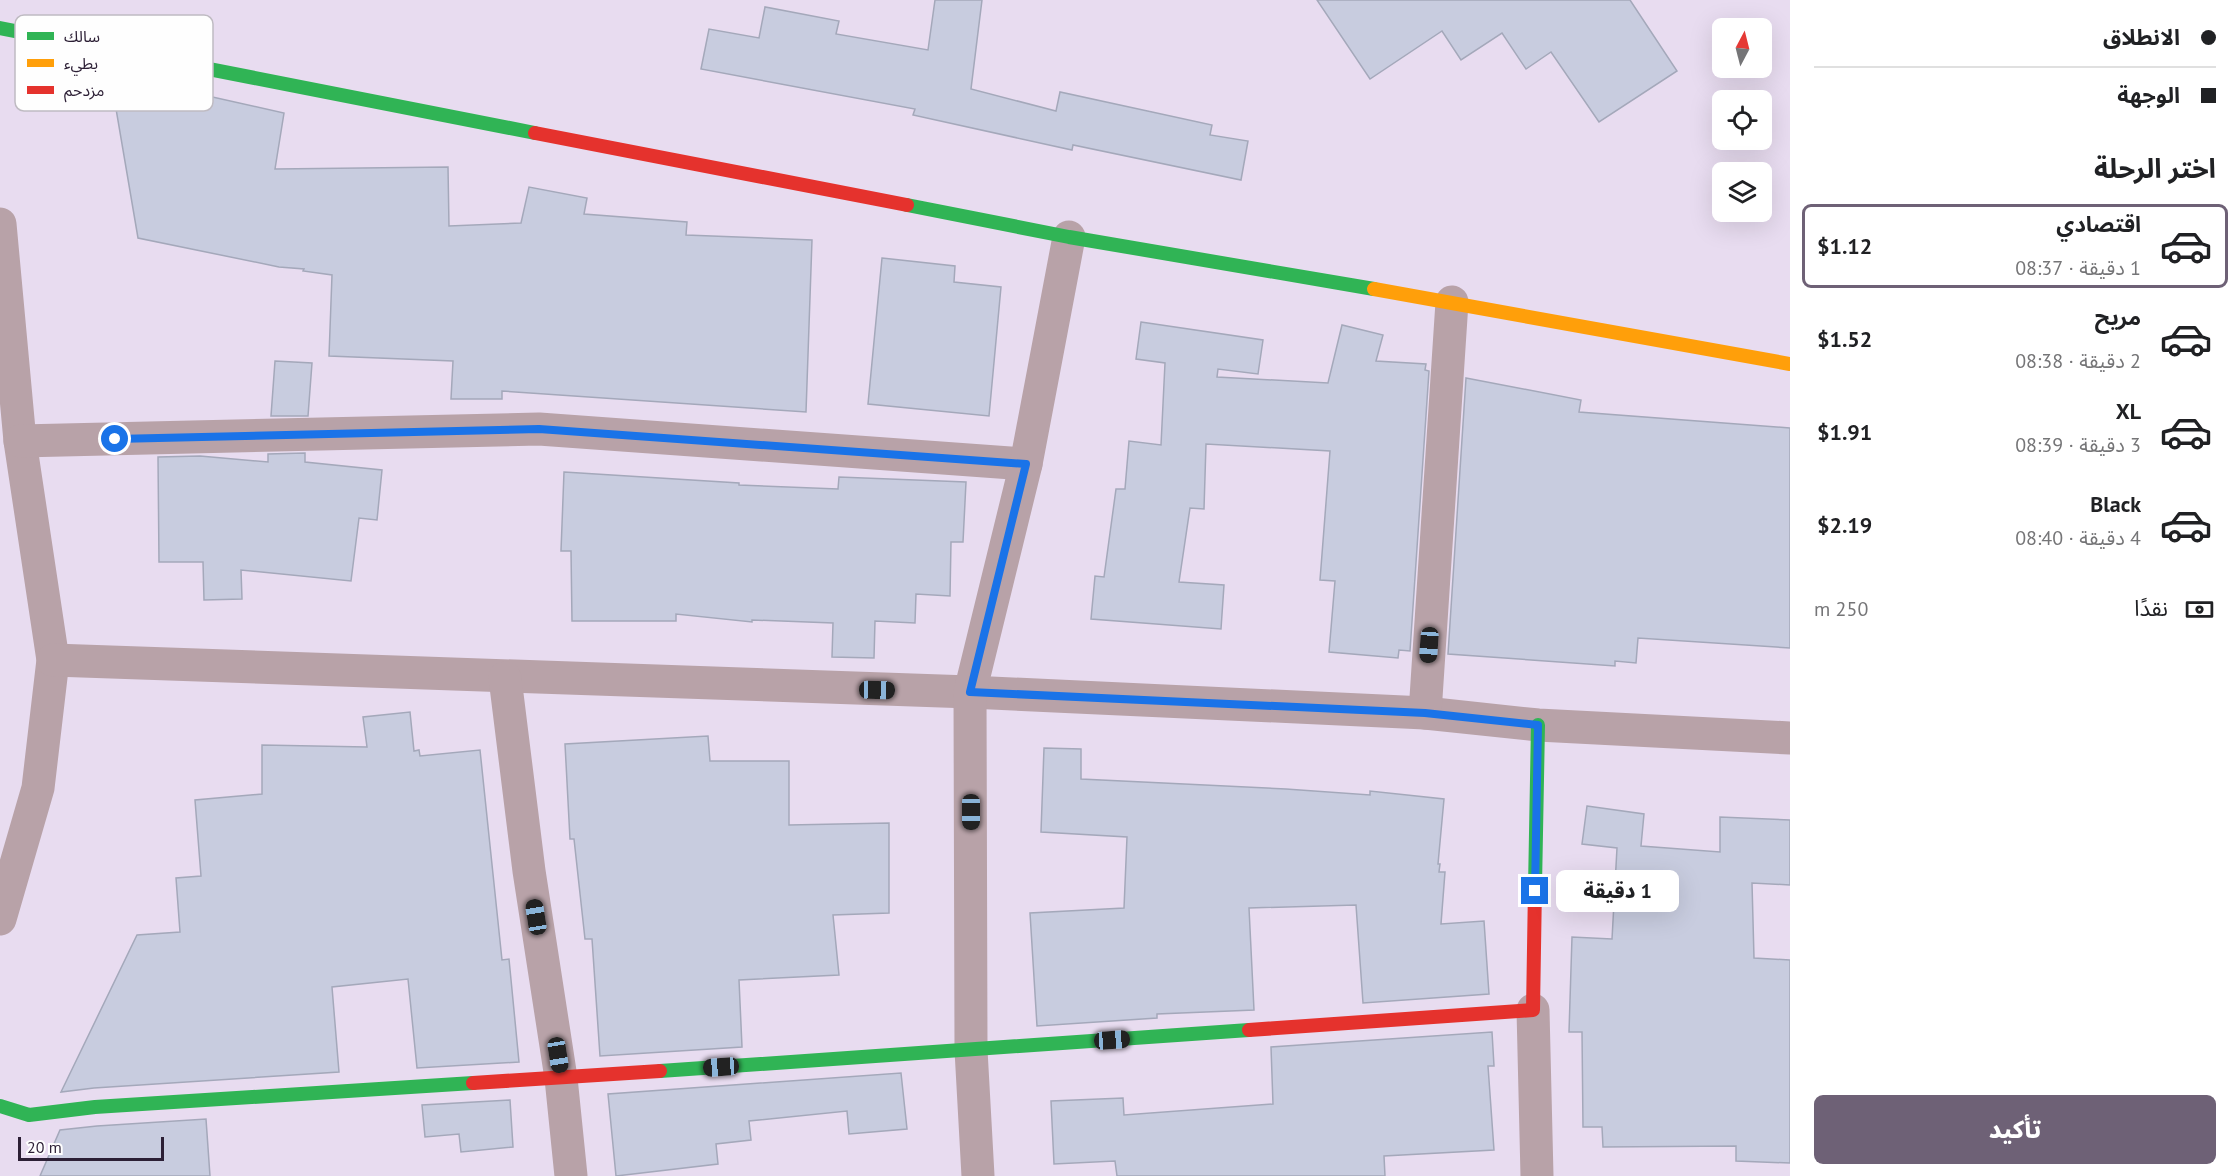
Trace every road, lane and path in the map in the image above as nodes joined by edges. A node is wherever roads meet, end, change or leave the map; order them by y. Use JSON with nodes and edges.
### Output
{"nodes":[{"id":1,"x":0,"y":28,"type":"edge"},
{"id":2,"x":15,"y":31,"type":"edge"},
{"id":3,"x":213,"y":70,"type":"edge"},
{"id":4,"x":0,"y":224,"type":"edge"},
{"id":5,"x":1069,"y":237,"type":"junction"},
{"id":6,"x":1452,"y":302,"type":"junction"},
{"id":7,"x":1790,"y":364,"type":"edge"},
{"id":8,"x":20,"y":441,"type":"junction"},
{"id":9,"x":1026,"y":464,"type":"junction"},
{"id":10,"x":52,"y":660,"type":"junction"},
{"id":11,"x":505,"y":678,"type":"junction"},
{"id":12,"x":970,"y":692,"type":"junction"},
{"id":13,"x":1425,"y":713,"type":"junction"},
{"id":14,"x":1538,"y":725,"type":"junction"},
{"id":15,"x":1790,"y":738,"type":"edge"},
{"id":16,"x":0,"y":919,"type":"edge"},
{"id":17,"x":1533,"y":1010,"type":"junction"},
{"id":18,"x":971,"y":1050,"type":"junction"},
{"id":19,"x":561,"y":1077,"type":"junction"},
{"id":20,"x":0,"y":1106,"type":"edge"},
{"id":21,"x":571,"y":1176,"type":"edge"},
{"id":22,"x":978,"y":1176,"type":"edge"},
{"id":23,"x":1537,"y":1176,"type":"edge"}],
"edges":[{"from":1,"to":2,"type":"street"},
{"from":3,"to":5,"type":"street"},
{"from":4,"to":8,"type":"street"},
{"from":5,"to":6,"type":"street"},
{"from":5,"to":9,"type":"street"},
{"from":6,"to":7,"type":"street"},
{"from":6,"to":13,"type":"street"},
{"from":8,"to":9,"type":"street"},
{"from":8,"to":10,"type":"street"},
{"from":9,"to":12,"type":"street"},
{"from":10,"to":11,"type":"street"},
{"from":10,"to":16,"type":"street"},
{"from":11,"to":12,"type":"street"},
{"from":11,"to":19,"type":"street"},
{"from":12,"to":13,"type":"street"},
{"from":12,"to":18,"type":"street"},
{"from":13,"to":14,"type":"street"},
{"from":14,"to":15,"type":"street"},
{"from":14,"to":17,"type":"street"},
{"from":17,"to":18,"type":"street"},
{"from":17,"to":23,"type":"street"},
{"from":18,"to":19,"type":"street"},
{"from":18,"to":22,"type":"street"},
{"from":19,"to":20,"type":"street"},
{"from":19,"to":21,"type":"street"}]}
